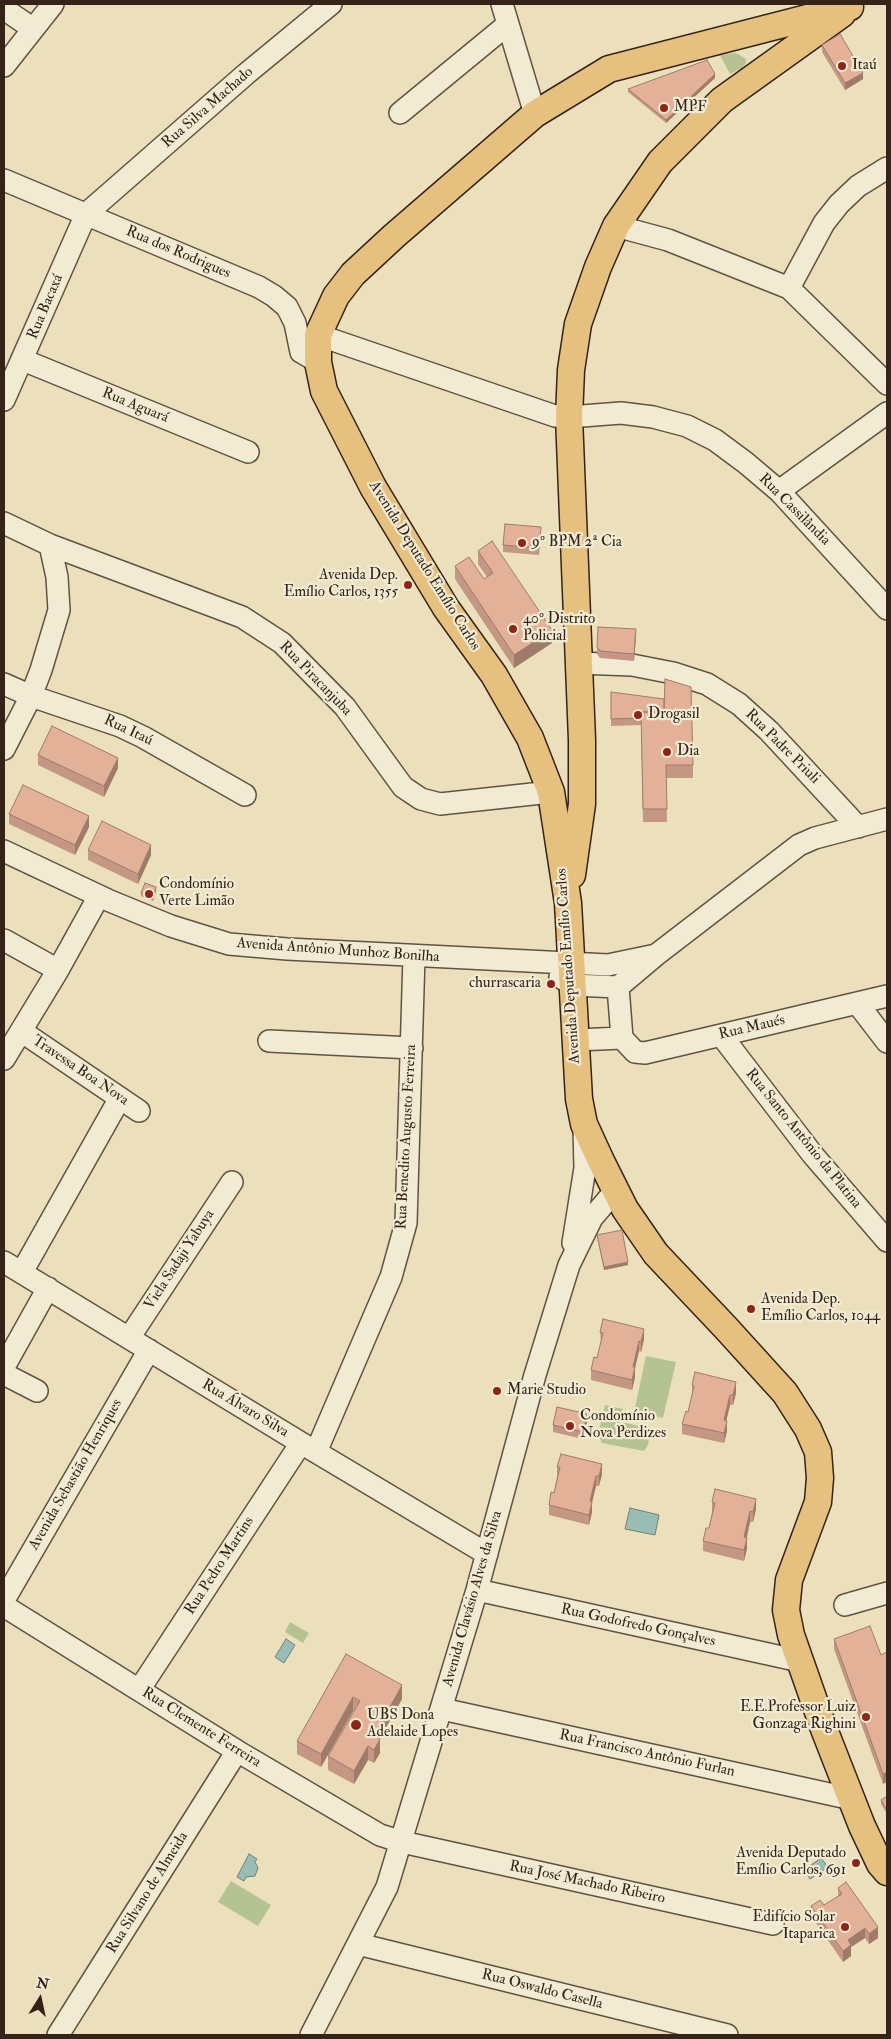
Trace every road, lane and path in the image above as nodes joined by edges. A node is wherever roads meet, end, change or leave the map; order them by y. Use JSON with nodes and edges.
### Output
{"nodes":[{"id":1,"x":53,"y":4,"type":"edge"},
{"id":2,"x":331,"y":4,"type":"edge"},
{"id":3,"x":502,"y":4,"type":"edge"},
{"id":4,"x":852,"y":5,"type":"edge"},
{"id":5,"x":4,"y":9,"type":"edge"},
{"id":6,"x":507,"y":24,"type":"junction"},
{"id":7,"x":32,"y":28,"type":"junction"},
{"id":8,"x":752,"y":32,"type":"junction"},
{"id":9,"x":772,"y":65,"type":"junction"},
{"id":10,"x":4,"y":66,"type":"edge"},
{"id":11,"x":400,"y":113,"type":"dead end"},
{"id":12,"x":535,"y":114,"type":"junction"},
{"id":13,"x":887,"y":168,"type":"edge"},
{"id":14,"x":4,"y":180,"type":"edge"},
{"id":15,"x":86,"y":214,"type":"junction"},
{"id":16,"x":616,"y":226,"type":"junction"},
{"id":17,"x":789,"y":288,"type":"junction"},
{"id":18,"x":318,"y":335,"type":"junction"},
{"id":19,"x":23,"y":360,"type":"junction"},
{"id":20,"x":318,"y":362,"type":"junction"},
{"id":21,"x":887,"y":384,"type":"edge"},
{"id":22,"x":4,"y":400,"type":"edge"},
{"id":23,"x":887,"y":413,"type":"edge"},
{"id":24,"x":569,"y":417,"type":"junction"},
{"id":25,"x":248,"y":452,"type":"dead end"},
{"id":26,"x":779,"y":491,"type":"junction"},
{"id":27,"x":4,"y":523,"type":"edge"},
{"id":28,"x":50,"y":545,"type":"junction"},
{"id":29,"x":887,"y":609,"type":"edge"},
{"id":30,"x":578,"y":663,"type":"junction"},
{"id":31,"x":4,"y":684,"type":"edge"},
{"id":32,"x":31,"y":696,"type":"junction"},
{"id":33,"x":582,"y":740,"type":"junction"},
{"id":34,"x":4,"y":749,"type":"edge"},
{"id":35,"x":534,"y":750,"type":"junction"},
{"id":36,"x":551,"y":792,"type":"junction"},
{"id":37,"x":245,"y":795,"type":"dead end"},
{"id":38,"x":887,"y":819,"type":"edge"},
{"id":39,"x":858,"y":827,"type":"junction"},
{"id":40,"x":4,"y":851,"type":"edge"},
{"id":41,"x":99,"y":896,"type":"junction"},
{"id":42,"x":568,"y":903,"type":"junction"},
{"id":43,"x":4,"y":940,"type":"edge"},
{"id":44,"x":656,"y":955,"type":"junction"},
{"id":45,"x":414,"y":956,"type":"junction"},
{"id":46,"x":58,"y":970,"type":"junction"},
{"id":47,"x":573,"y":974,"type":"junction"},
{"id":48,"x":618,"y":987,"type":"junction"},
{"id":49,"x":887,"y":996,"type":"edge"},
{"id":50,"x":857,"y":1003,"type":"junction"},
{"id":51,"x":21,"y":1031,"type":"junction"},
{"id":52,"x":721,"y":1035,"type":"junction"},
{"id":53,"x":622,"y":1038,"type":"junction"},
{"id":54,"x":577,"y":1040,"type":"junction"},
{"id":55,"x":269,"y":1041,"type":"dead end"},
{"id":56,"x":887,"y":1042,"type":"edge"},
{"id":57,"x":412,"y":1048,"type":"junction"},
{"id":58,"x":4,"y":1059,"type":"edge"},
{"id":59,"x":120,"y":1098,"type":"junction"},
{"id":60,"x":139,"y":1111,"type":"dead end"},
{"id":61,"x":584,"y":1124,"type":"junction"},
{"id":62,"x":232,"y":1182,"type":"dead end"},
{"id":63,"x":615,"y":1192,"type":"junction"},
{"id":64,"x":887,"y":1241,"type":"edge"},
{"id":65,"x":569,"y":1265,"type":"junction"},
{"id":66,"x":13,"y":1267,"type":"edge"},
{"id":67,"x":48,"y":1288,"type":"junction"},
{"id":68,"x":129,"y":1338,"type":"junction"},
{"id":69,"x":149,"y":1350,"type":"junction"},
{"id":70,"x":4,"y":1367,"type":"edge"},
{"id":71,"x":4,"y":1374,"type":"edge"},
{"id":72,"x":37,"y":1391,"type":"dead end"},
{"id":73,"x":308,"y":1447,"type":"junction"},
{"id":74,"x":487,"y":1554,"type":"junction"},
{"id":75,"x":477,"y":1590,"type":"junction"},
{"id":76,"x":887,"y":1593,"type":"edge"},
{"id":77,"x":4,"y":1600,"type":"edge"},
{"id":78,"x":844,"y":1605,"type":"dead end"},
{"id":79,"x":4,"y":1606,"type":"edge"},
{"id":80,"x":800,"y":1661,"type":"junction"},
{"id":81,"x":139,"y":1690,"type":"junction"},
{"id":82,"x":442,"y":1709,"type":"junction"},
{"id":83,"x":238,"y":1751,"type":"junction"},
{"id":84,"x":852,"y":1800,"type":"junction"},
{"id":85,"x":402,"y":1842,"type":"junction"},
{"id":86,"x":887,"y":1872,"type":"edge"},
{"id":87,"x":773,"y":1924,"type":"dead end"},
{"id":88,"x":358,"y":1944,"type":"junction"},
{"id":89,"x":59,"y":2035,"type":"edge"},
{"id":90,"x":310,"y":2035,"type":"edge"},
{"id":91,"x":727,"y":2035,"type":"edge"}],
"edges":[{"from":1,"to":7,"type":"street"},
{"from":2,"to":15,"type":"street","name":"Rua Silva Machado"},
{"from":3,"to":6,"type":"street"},
{"from":4,"to":8,"type":"main road","name":"Avenida Deputado Emílio Carlos"},
{"from":4,"to":9,"type":"main road","name":"Avenida Deputado Emílio Carlos"},
{"from":5,"to":7,"type":"street"},
{"from":6,"to":11,"type":"street"},
{"from":6,"to":12,"type":"street"},
{"from":7,"to":10,"type":"street"},
{"from":8,"to":9,"type":"main road"},
{"from":8,"to":12,"type":"main road","name":"Avenida Deputado Emílio Carlos"},
{"from":9,"to":16,"type":"main road","name":"Avenida Deputado Emílio Carlos"},
{"from":12,"to":18,"type":"main road","name":"Avenida Deputado Emílio Carlos"},
{"from":13,"to":17,"type":"street"},
{"from":14,"to":15,"type":"street","name":"Rua dos Rodrigues"},
{"from":15,"to":19,"type":"street","name":"Rua Bacaxá"},
{"from":15,"to":20,"type":"street","name":"Rua dos Rodrigues"},
{"from":16,"to":17,"type":"street"},
{"from":16,"to":24,"type":"main road","name":"Avenida Deputado Emílio Carlos"},
{"from":17,"to":21,"type":"street"},
{"from":18,"to":20,"type":"main road","name":"Avenida Deputado Emílio Carlos"},
{"from":18,"to":24,"type":"street","name":"Rua Cassilândia"},
{"from":19,"to":22,"type":"street","name":"Rua Bacaxá"},
{"from":19,"to":25,"type":"street","name":"Rua Aguará"},
{"from":20,"to":35,"type":"main road","name":"Avenida Deputado Emílio Carlos"},
{"from":23,"to":26,"type":"street"},
{"from":24,"to":26,"type":"street","name":"Rua Cassilândia"},
{"from":24,"to":30,"type":"main road","name":"Avenida Deputado Emílio Carlos"},
{"from":26,"to":29,"type":"street","name":"Rua Cassilândia"},
{"from":27,"to":28,"type":"street","name":"Rua Piracanjuba"},
{"from":28,"to":32,"type":"street"},
{"from":28,"to":36,"type":"street","name":"Rua Piracanjuba"},
{"from":30,"to":33,"type":"main road","name":"Avenida Deputado Emílio Carlos"},
{"from":30,"to":39,"type":"street","name":"Rua Padre Priuli"},
{"from":31,"to":32,"type":"street","name":"Rua Itaú"},
{"from":32,"to":34,"type":"street"},
{"from":32,"to":37,"type":"street","name":"Rua Itaú"},
{"from":33,"to":35,"type":"main road"},
{"from":33,"to":42,"type":"main road","name":"Avenida Deputado Emílio Carlos"},
{"from":35,"to":36,"type":"main road","name":"Avenida Deputado Emílio Carlos"},
{"from":36,"to":42,"type":"main road","name":"Avenida Deputado Emílio Carlos"},
{"from":38,"to":39,"type":"street"},
{"from":39,"to":44,"type":"street"},
{"from":40,"to":41,"type":"street","name":"Avenida Antônio Munhoz Bonilha"},
{"from":41,"to":45,"type":"street","name":"Avenida Antônio Munhoz Bonilha"},
{"from":41,"to":46,"type":"street"},
{"from":42,"to":47,"type":"main road","name":"Avenida Deputado Emílio Carlos"},
{"from":43,"to":46,"type":"street"},
{"from":44,"to":47,"type":"street"},
{"from":44,"to":48,"type":"street"},
{"from":45,"to":47,"type":"street","name":"Avenida Antônio Munhoz Bonilha"},
{"from":45,"to":57,"type":"street","name":"Rua Benedito Augusto Ferreira"},
{"from":46,"to":51,"type":"street"},
{"from":47,"to":48,"type":"street"},
{"from":47,"to":54,"type":"main road","name":"Avenida Deputado Emílio Carlos"},
{"from":48,"to":53,"type":"street"},
{"from":49,"to":50,"type":"street","name":"Rua Maués"},
{"from":50,"to":52,"type":"street","name":"Rua Maués"},
{"from":50,"to":56,"type":"street"},
{"from":51,"to":58,"type":"street"},
{"from":51,"to":59,"type":"street","name":"Travessa Boa Nova"},
{"from":52,"to":53,"type":"street","name":"Rua Maués"},
{"from":52,"to":64,"type":"street","name":"Rua Santo Antônio da Platina"},
{"from":53,"to":54,"type":"street"},
{"from":54,"to":61,"type":"main road","name":"Avenida Deputado Emílio Carlos"},
{"from":55,"to":57,"type":"street"},
{"from":57,"to":73,"type":"street","name":"Rua Benedito Augusto Ferreira"},
{"from":59,"to":60,"type":"street","name":"Travessa Boa Nova"},
{"from":59,"to":66,"type":"street"},
{"from":61,"to":63,"type":"main road","name":"Avenida Deputado Emílio Carlos"},
{"from":61,"to":65,"type":"street","name":"Avenida Clavásio Alves da Silva"},
{"from":62,"to":68,"type":"street","name":"Viela Sadaji Yabuya"},
{"from":63,"to":65,"type":"street","name":"Avenida Clavásio Alves da Silva"},
{"from":63,"to":80,"type":"main road","name":"Avenida Deputado Emílio Carlos"},
{"from":65,"to":74,"type":"street","name":"Avenida Clavásio Alves da Silva"},
{"from":66,"to":67,"type":"street","name":"Rua Álvaro Silva"},
{"from":67,"to":68,"type":"street","name":"Rua Álvaro Silva"},
{"from":67,"to":70,"type":"street"},
{"from":68,"to":69,"type":"street","name":"Rua Álvaro Silva"},
{"from":69,"to":73,"type":"street","name":"Rua Álvaro Silva"},
{"from":69,"to":77,"type":"street","name":"Avenida Sebastião Henriques"},
{"from":71,"to":72,"type":"street"},
{"from":73,"to":74,"type":"street","name":"Rua Álvaro Silva"},
{"from":73,"to":81,"type":"street","name":"Rua Pedro Martins"},
{"from":74,"to":75,"type":"street","name":"Avenida Clavásio Alves da Silva"},
{"from":75,"to":80,"type":"street","name":"Rua Godofredo Gonçalves"},
{"from":75,"to":82,"type":"street","name":"Avenida Clavásio Alves da Silva"},
{"from":76,"to":78,"type":"street"},
{"from":79,"to":81,"type":"street","name":"Rua Clemente Ferreira"},
{"from":80,"to":84,"type":"main road","name":"Avenida Deputado Emílio Carlos"},
{"from":81,"to":83,"type":"street","name":"Rua Clemente Ferreira"},
{"from":82,"to":84,"type":"street","name":"Rua Francisco Antônio Furlan"},
{"from":82,"to":85,"type":"street","name":"Avenida Clavásio Alves da Silva"},
{"from":83,"to":85,"type":"street","name":"Rua Clemente Ferreira"},
{"from":83,"to":89,"type":"street","name":"Rua Silvano de Almeida"},
{"from":84,"to":86,"type":"main road","name":"Avenida Deputado Emílio Carlos"},
{"from":85,"to":87,"type":"street","name":"Rua José Machado Ribeiro"},
{"from":85,"to":88,"type":"street","name":"Avenida Clavásio Alves da Silva"},
{"from":88,"to":90,"type":"street","name":"Avenida Clavásio Alves da Silva"},
{"from":88,"to":91,"type":"street","name":"Rua Oswaldo Casella"}]}
